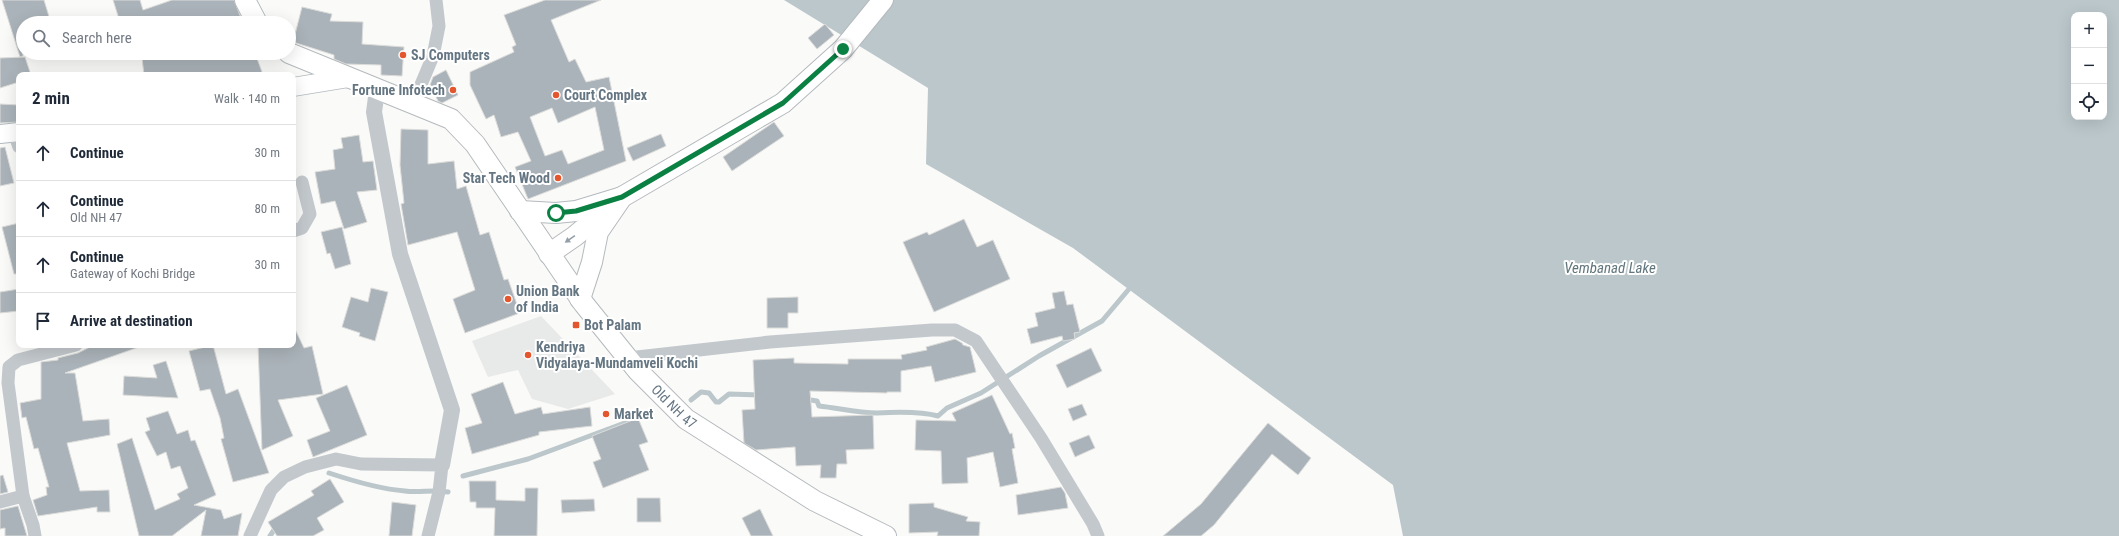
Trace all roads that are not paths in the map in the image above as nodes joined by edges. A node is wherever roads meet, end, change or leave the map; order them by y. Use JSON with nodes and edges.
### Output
{"nodes":[{"id":1,"x":245,"y":0,"type":"edge"},
{"id":2,"x":436,"y":0,"type":"edge"},
{"id":3,"x":883,"y":0,"type":"edge"},
{"id":4,"x":253,"y":16,"type":"edge"},
{"id":5,"x":296,"y":56,"type":"edge"},
{"id":6,"x":348,"y":78,"type":"junction"},
{"id":7,"x":296,"y":87,"type":"edge"},
{"id":8,"x":378,"y":90,"type":"junction"},
{"id":9,"x":406,"y":101,"type":"junction"},
{"id":10,"x":302,"y":182,"type":"dead end"},
{"id":11,"x":622,"y":197,"type":"junction"},
{"id":12,"x":520,"y":211,"type":"junction"},
{"id":13,"x":296,"y":230,"type":"edge"},
{"id":14,"x":549,"y":254,"type":"junction"},
{"id":15,"x":580,"y":299,"type":"junction"},
{"id":16,"x":64,"y":348,"type":"edge"},
{"id":17,"x":628,"y":358,"type":"junction"},
{"id":18,"x":442,"y":466,"type":"junction"},
{"id":19,"x":23,"y":496,"type":"junction"},
{"id":20,"x":0,"y":502,"type":"edge"},
{"id":21,"x":35,"y":536,"type":"edge"},
{"id":22,"x":250,"y":536,"type":"edge"},
{"id":23,"x":428,"y":536,"type":"edge"},
{"id":24,"x":886,"y":536,"type":"edge"},
{"id":25,"x":1098,"y":536,"type":"edge"}],
"edges":[{"from":1,"to":4,"type":"main road"},
{"from":2,"to":9,"type":"street"},
{"from":3,"to":11,"type":"main road"},
{"from":5,"to":6,"type":"main road","name":"Old NH 47"},
{"from":6,"to":7,"type":"main road"},
{"from":6,"to":8,"type":"main road","name":"Old NH 47"},
{"from":8,"to":9,"type":"main road","name":"Old NH 47"},
{"from":8,"to":18,"type":"street"},
{"from":9,"to":12,"type":"main road","name":"Old NH 47"},
{"from":10,"to":13,"type":"street"},
{"from":11,"to":12,"type":"main road"},
{"from":11,"to":14,"type":"main road","one_way":true},
{"from":11,"to":15,"type":"main road"},
{"from":12,"to":14,"type":"main road","name":"Old NH 47"},
{"from":14,"to":15,"type":"main road","name":"Old NH 47"},
{"from":15,"to":17,"type":"main road","name":"Old NH 47"},
{"from":16,"to":19,"type":"street"},
{"from":17,"to":24,"type":"main road","name":"Old NH 47"},
{"from":17,"to":25,"type":"street"},
{"from":18,"to":22,"type":"street"},
{"from":18,"to":23,"type":"street"},
{"from":19,"to":20,"type":"street"},
{"from":19,"to":21,"type":"street"}]}
